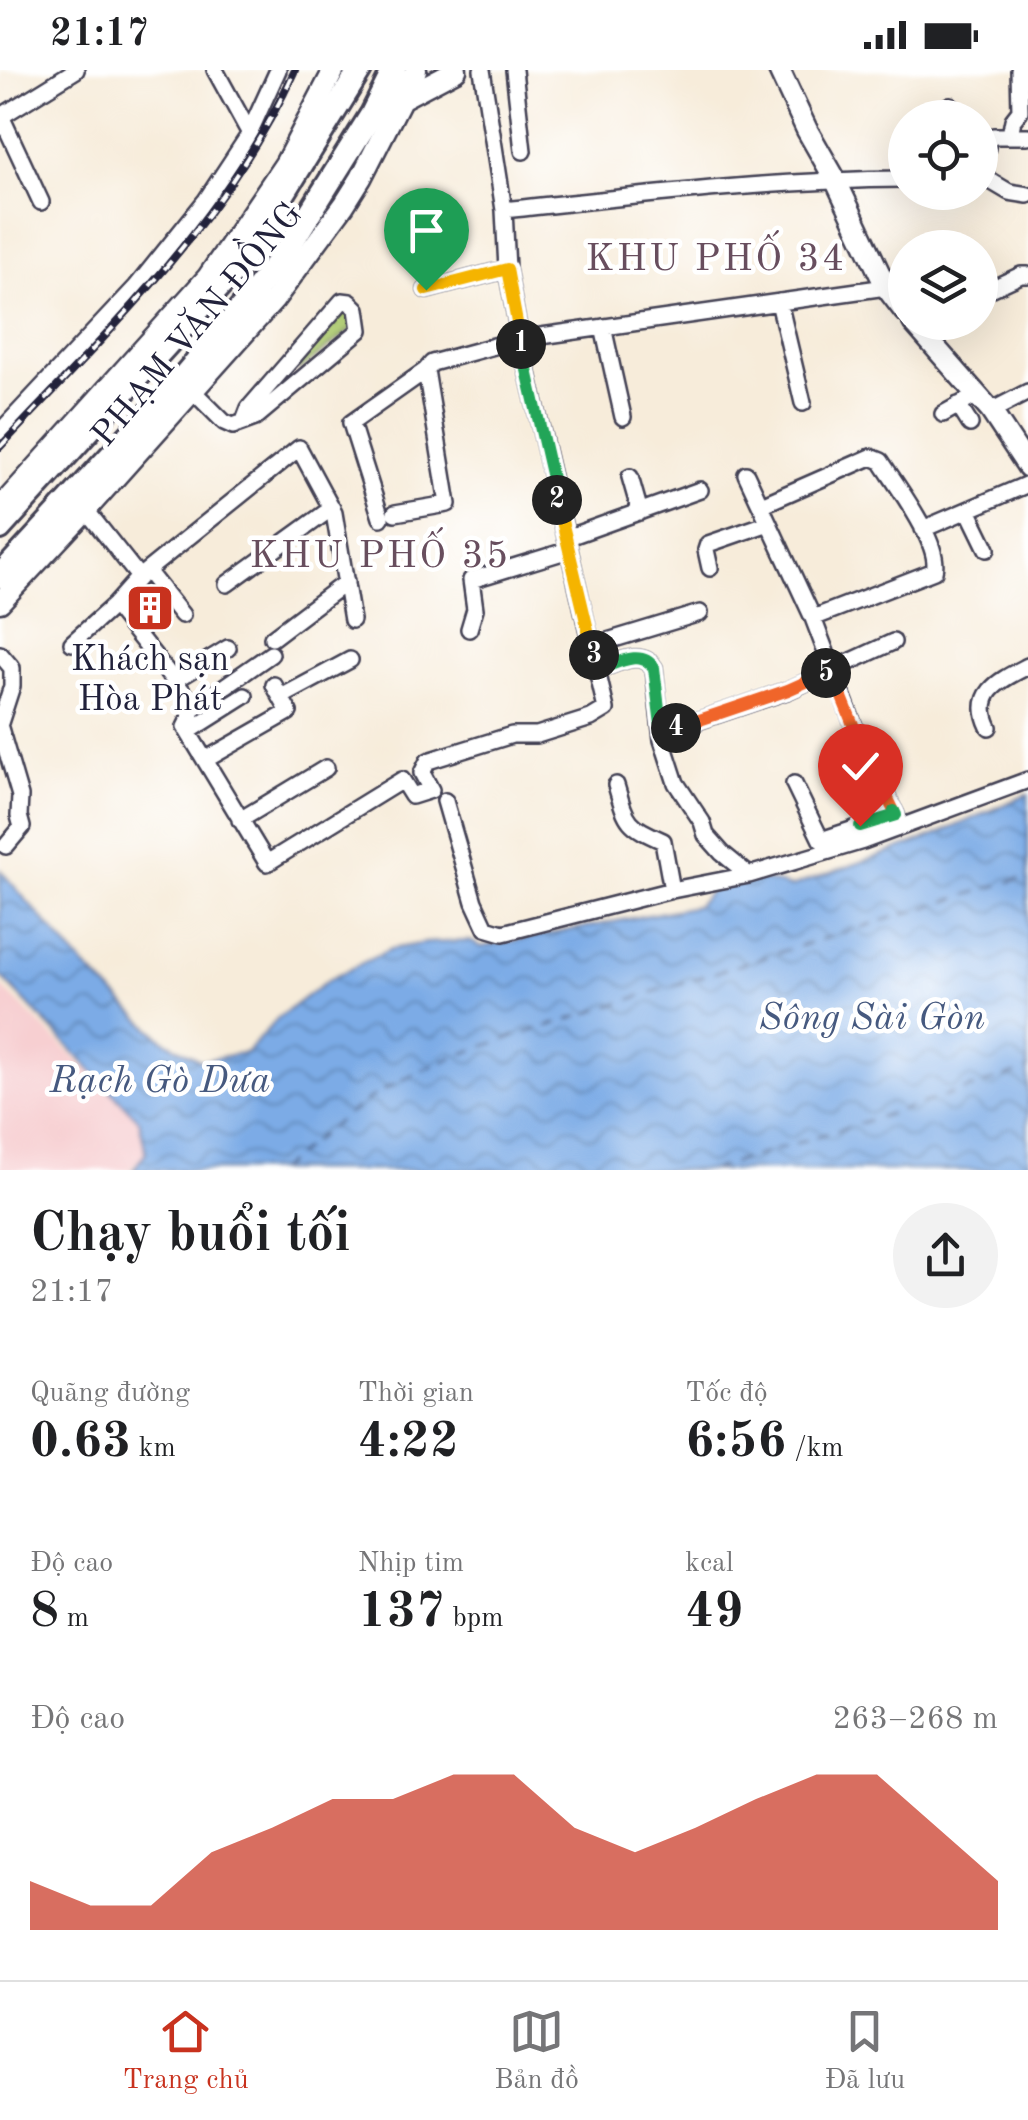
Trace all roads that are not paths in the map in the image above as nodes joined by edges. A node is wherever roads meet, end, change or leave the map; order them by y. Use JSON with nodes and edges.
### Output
{"nodes":[{"id":1,"x":76,"y":70,"type":"edge"},
{"id":2,"x":215,"y":70,"type":"edge"},
{"id":3,"x":278,"y":70,"type":"edge"},
{"id":4,"x":334,"y":70,"type":"edge"},
{"id":5,"x":360,"y":70,"type":"edge"},
{"id":6,"x":394,"y":70,"type":"edge"},
{"id":7,"x":416,"y":70,"type":"edge"},
{"id":8,"x":456,"y":70,"type":"edge"},
{"id":9,"x":482,"y":70,"type":"edge"},
{"id":10,"x":514,"y":70,"type":"edge"},
{"id":11,"x":779,"y":70,"type":"edge"},
{"id":12,"x":1019,"y":70,"type":"edge"},
{"id":13,"x":403,"y":98,"type":"junction"},
{"id":14,"x":372,"y":114,"type":"junction"},
{"id":15,"x":0,"y":117,"type":"edge"},
{"id":16,"x":249,"y":132,"type":"junction"},
{"id":17,"x":998,"y":134,"type":"edge"},
{"id":18,"x":1010,"y":135,"type":"junction"},
{"id":19,"x":1028,"y":136,"type":"edge"},
{"id":20,"x":523,"y":151,"type":"dead end"},
{"id":21,"x":888,"y":179,"type":"edge"},
{"id":22,"x":835,"y":180,"type":"junction"},
{"id":23,"x":998,"y":186,"type":"edge"},
{"id":24,"x":1028,"y":195,"type":"edge"},
{"id":25,"x":41,"y":202,"type":"dead end"},
{"id":26,"x":504,"y":210,"type":"junction"},
{"id":27,"x":507,"y":269,"type":"junction"},
{"id":28,"x":1028,"y":275,"type":"edge"},
{"id":29,"x":998,"y":286,"type":"edge"},
{"id":30,"x":886,"y":287,"type":"junction"},
{"id":31,"x":426,"y":290,"type":"dead end"},
{"id":32,"x":888,"y":290,"type":"edge"},
{"id":33,"x":264,"y":296,"type":"junction"},
{"id":34,"x":780,"y":302,"type":"junction"},
{"id":35,"x":603,"y":327,"type":"junction"},
{"id":36,"x":520,"y":339,"type":"junction"},
{"id":37,"x":927,"y":340,"type":"edge"},
{"id":38,"x":426,"y":370,"type":"junction"},
{"id":39,"x":192,"y":391,"type":"junction"},
{"id":40,"x":1028,"y":392,"type":"edge"},
{"id":41,"x":803,"y":404,"type":"dead end"},
{"id":42,"x":975,"y":404,"type":"junction"},
{"id":43,"x":943,"y":414,"type":"dead end"},
{"id":44,"x":623,"y":418,"type":"dead end"},
{"id":45,"x":244,"y":421,"type":"junction"},
{"id":46,"x":970,"y":424,"type":"dead end"},
{"id":47,"x":0,"y":432,"type":"edge"},
{"id":48,"x":1028,"y":467,"type":"edge"},
{"id":49,"x":746,"y":474,"type":"dead end"},
{"id":50,"x":630,"y":477,"type":"dead end"},
{"id":51,"x":1028,"y":484,"type":"edge"},
{"id":52,"x":700,"y":490,"type":"dead end"},
{"id":53,"x":766,"y":503,"type":"dead end"},
{"id":54,"x":0,"y":508,"type":"edge"},
{"id":55,"x":332,"y":508,"type":"junction"},
{"id":56,"x":86,"y":510,"type":"junction"},
{"id":57,"x":968,"y":510,"type":"junction"},
{"id":58,"x":640,"y":512,"type":"junction"},
{"id":59,"x":768,"y":523,"type":"junction"},
{"id":60,"x":0,"y":528,"type":"edge"},
{"id":61,"x":923,"y":528,"type":"junction"},
{"id":62,"x":567,"y":544,"type":"junction"},
{"id":63,"x":986,"y":549,"type":"dead end"},
{"id":64,"x":710,"y":568,"type":"dead end"},
{"id":65,"x":143,"y":574,"type":"junction"},
{"id":66,"x":0,"y":576,"type":"edge"},
{"id":67,"x":346,"y":582,"type":"junction"},
{"id":68,"x":228,"y":584,"type":"dead end"},
{"id":69,"x":0,"y":602,"type":"edge"},
{"id":70,"x":114,"y":605,"type":"junction"},
{"id":71,"x":700,"y":613,"type":"dead end"},
{"id":72,"x":182,"y":615,"type":"dead end"},
{"id":73,"x":813,"y":618,"type":"junction"},
{"id":74,"x":352,"y":620,"type":"dead end"},
{"id":75,"x":468,"y":629,"type":"dead end"},
{"id":76,"x":893,"y":642,"type":"dead end"},
{"id":77,"x":72,"y":643,"type":"dead end"},
{"id":78,"x":591,"y":646,"type":"junction"},
{"id":79,"x":228,"y":648,"type":"dead end"},
{"id":80,"x":0,"y":654,"type":"edge"},
{"id":81,"x":350,"y":660,"type":"dead end"},
{"id":82,"x":1028,"y":666,"type":"edge"},
{"id":83,"x":597,"y":670,"type":"junction"},
{"id":84,"x":831,"y":670,"type":"junction"},
{"id":85,"x":174,"y":681,"type":"junction"},
{"id":86,"x":245,"y":696,"type":"dead end"},
{"id":87,"x":194,"y":706,"type":"junction"},
{"id":88,"x":0,"y":726,"type":"edge"},
{"id":89,"x":989,"y":727,"type":"dead end"},
{"id":90,"x":188,"y":732,"type":"junction"},
{"id":91,"x":662,"y":733,"type":"junction"},
{"id":92,"x":205,"y":760,"type":"junction"},
{"id":93,"x":326,"y":768,"type":"dead end"},
{"id":94,"x":1028,"y":780,"type":"edge"},
{"id":95,"x":794,"y":784,"type":"dead end"},
{"id":96,"x":616,"y":785,"type":"dead end"},
{"id":97,"x":445,"y":801,"type":"dead end"},
{"id":98,"x":240,"y":820,"type":"junction"},
{"id":99,"x":6,"y":846,"type":"dead end"},
{"id":100,"x":749,"y":875,"type":"junction"},
{"id":101,"x":672,"y":890,"type":"junction"}],
"edges":[{"from":1,"to":15,"type":"street"},
{"from":2,"to":16,"type":"street"},
{"from":3,"to":16,"type":"street"},
{"from":4,"to":54,"type":"main road","name":"PHẠM VĂN ĐỒNG"},
{"from":5,"to":60,"type":"highway","name":"PHẠM VĂN ĐỒNG"},
{"from":6,"to":14,"type":"highway","name":"PHẠM VĂN ĐỒNG"},
{"from":7,"to":13,"type":"main road","name":"PHẠM VĂN ĐỒNG"},
{"from":8,"to":13,"type":"main road"},
{"from":9,"to":26,"type":"street"},
{"from":10,"to":20,"type":"street"},
{"from":11,"to":22,"type":"main road"},
{"from":12,"to":18,"type":"street"},
{"from":13,"to":14,"type":"main road"},
{"from":13,"to":33,"type":"main road","name":"PHẠM VĂN ĐỒNG"},
{"from":14,"to":33,"type":"highway","name":"PHẠM VĂN ĐỒNG"},
{"from":15,"to":25,"type":"street"},
{"from":16,"to":47,"type":"street"},
{"from":17,"to":18,"type":"street"},
{"from":18,"to":19,"type":"street"},
{"from":21,"to":22,"type":"street"},
{"from":22,"to":26,"type":"street"},
{"from":22,"to":30,"type":"main road"},
{"from":23,"to":24,"type":"street"},
{"from":26,"to":27,"type":"street"},
{"from":27,"to":31,"type":"street"},
{"from":27,"to":36,"type":"street"},
{"from":28,"to":29,"type":"street"},
{"from":30,"to":32,"type":"main road"},
{"from":30,"to":34,"type":"street"},
{"from":33,"to":39,"type":"main road","name":"PHẠM VĂN ĐỒNG"},
{"from":33,"to":66,"type":"highway","name":"PHẠM VĂN ĐỒNG"},
{"from":34,"to":35,"type":"street"},
{"from":34,"to":41,"type":"street"},
{"from":35,"to":36,"type":"street"},
{"from":35,"to":44,"type":"street"},
{"from":36,"to":38,"type":"street"},
{"from":36,"to":62,"type":"street"},
{"from":37,"to":42,"type":"main road"},
{"from":38,"to":38,"type":"street"},
{"from":39,"to":45,"type":"street"},
{"from":39,"to":56,"type":"main road","name":"PHẠM VĂN ĐỒNG"},
{"from":40,"to":42,"type":"street"},
{"from":42,"to":43,"type":"street"},
{"from":42,"to":46,"type":"street"},
{"from":42,"to":48,"type":"main road"},
{"from":45,"to":45,"type":"street"},
{"from":49,"to":59,"type":"street"},
{"from":50,"to":58,"type":"street"},
{"from":51,"to":57,"type":"street"},
{"from":52,"to":58,"type":"street"},
{"from":53,"to":61,"type":"street"},
{"from":55,"to":65,"type":"street"},
{"from":55,"to":67,"type":"street"},
{"from":55,"to":68,"type":"street"},
{"from":56,"to":65,"type":"street"},
{"from":56,"to":69,"type":"main road","name":"PHẠM VĂN ĐỒNG"},
{"from":57,"to":61,"type":"street"},
{"from":57,"to":63,"type":"street"},
{"from":58,"to":62,"type":"street"},
{"from":59,"to":64,"type":"street"},
{"from":59,"to":73,"type":"street"},
{"from":61,"to":73,"type":"street"},
{"from":62,"to":75,"type":"street"},
{"from":62,"to":78,"type":"street"},
{"from":65,"to":70,"type":"street"},
{"from":65,"to":72,"type":"street"},
{"from":67,"to":74,"type":"street"},
{"from":67,"to":87,"type":"street"},
{"from":70,"to":77,"type":"street"},
{"from":70,"to":85,"type":"street"},
{"from":71,"to":78,"type":"street"},
{"from":73,"to":84,"type":"street"},
{"from":76,"to":84,"type":"street"},
{"from":78,"to":83,"type":"street"},
{"from":79,"to":85,"type":"street"},
{"from":80,"to":88,"type":"street"},
{"from":81,"to":92,"type":"street"},
{"from":82,"to":89,"type":"street"},
{"from":83,"to":91,"type":"street"},
{"from":83,"to":98,"type":"street"},
{"from":84,"to":91,"type":"street"},
{"from":84,"to":95,"type":"street"},
{"from":85,"to":87,"type":"street"},
{"from":86,"to":90,"type":"street"},
{"from":87,"to":90,"type":"street"},
{"from":88,"to":99,"type":"street"},
{"from":90,"to":92,"type":"street"},
{"from":91,"to":100,"type":"street"},
{"from":92,"to":98,"type":"street"},
{"from":93,"to":98,"type":"street"},
{"from":94,"to":100,"type":"street"},
{"from":96,"to":101,"type":"street"},
{"from":97,"to":101,"type":"street"},
{"from":100,"to":101,"type":"street"}]}
